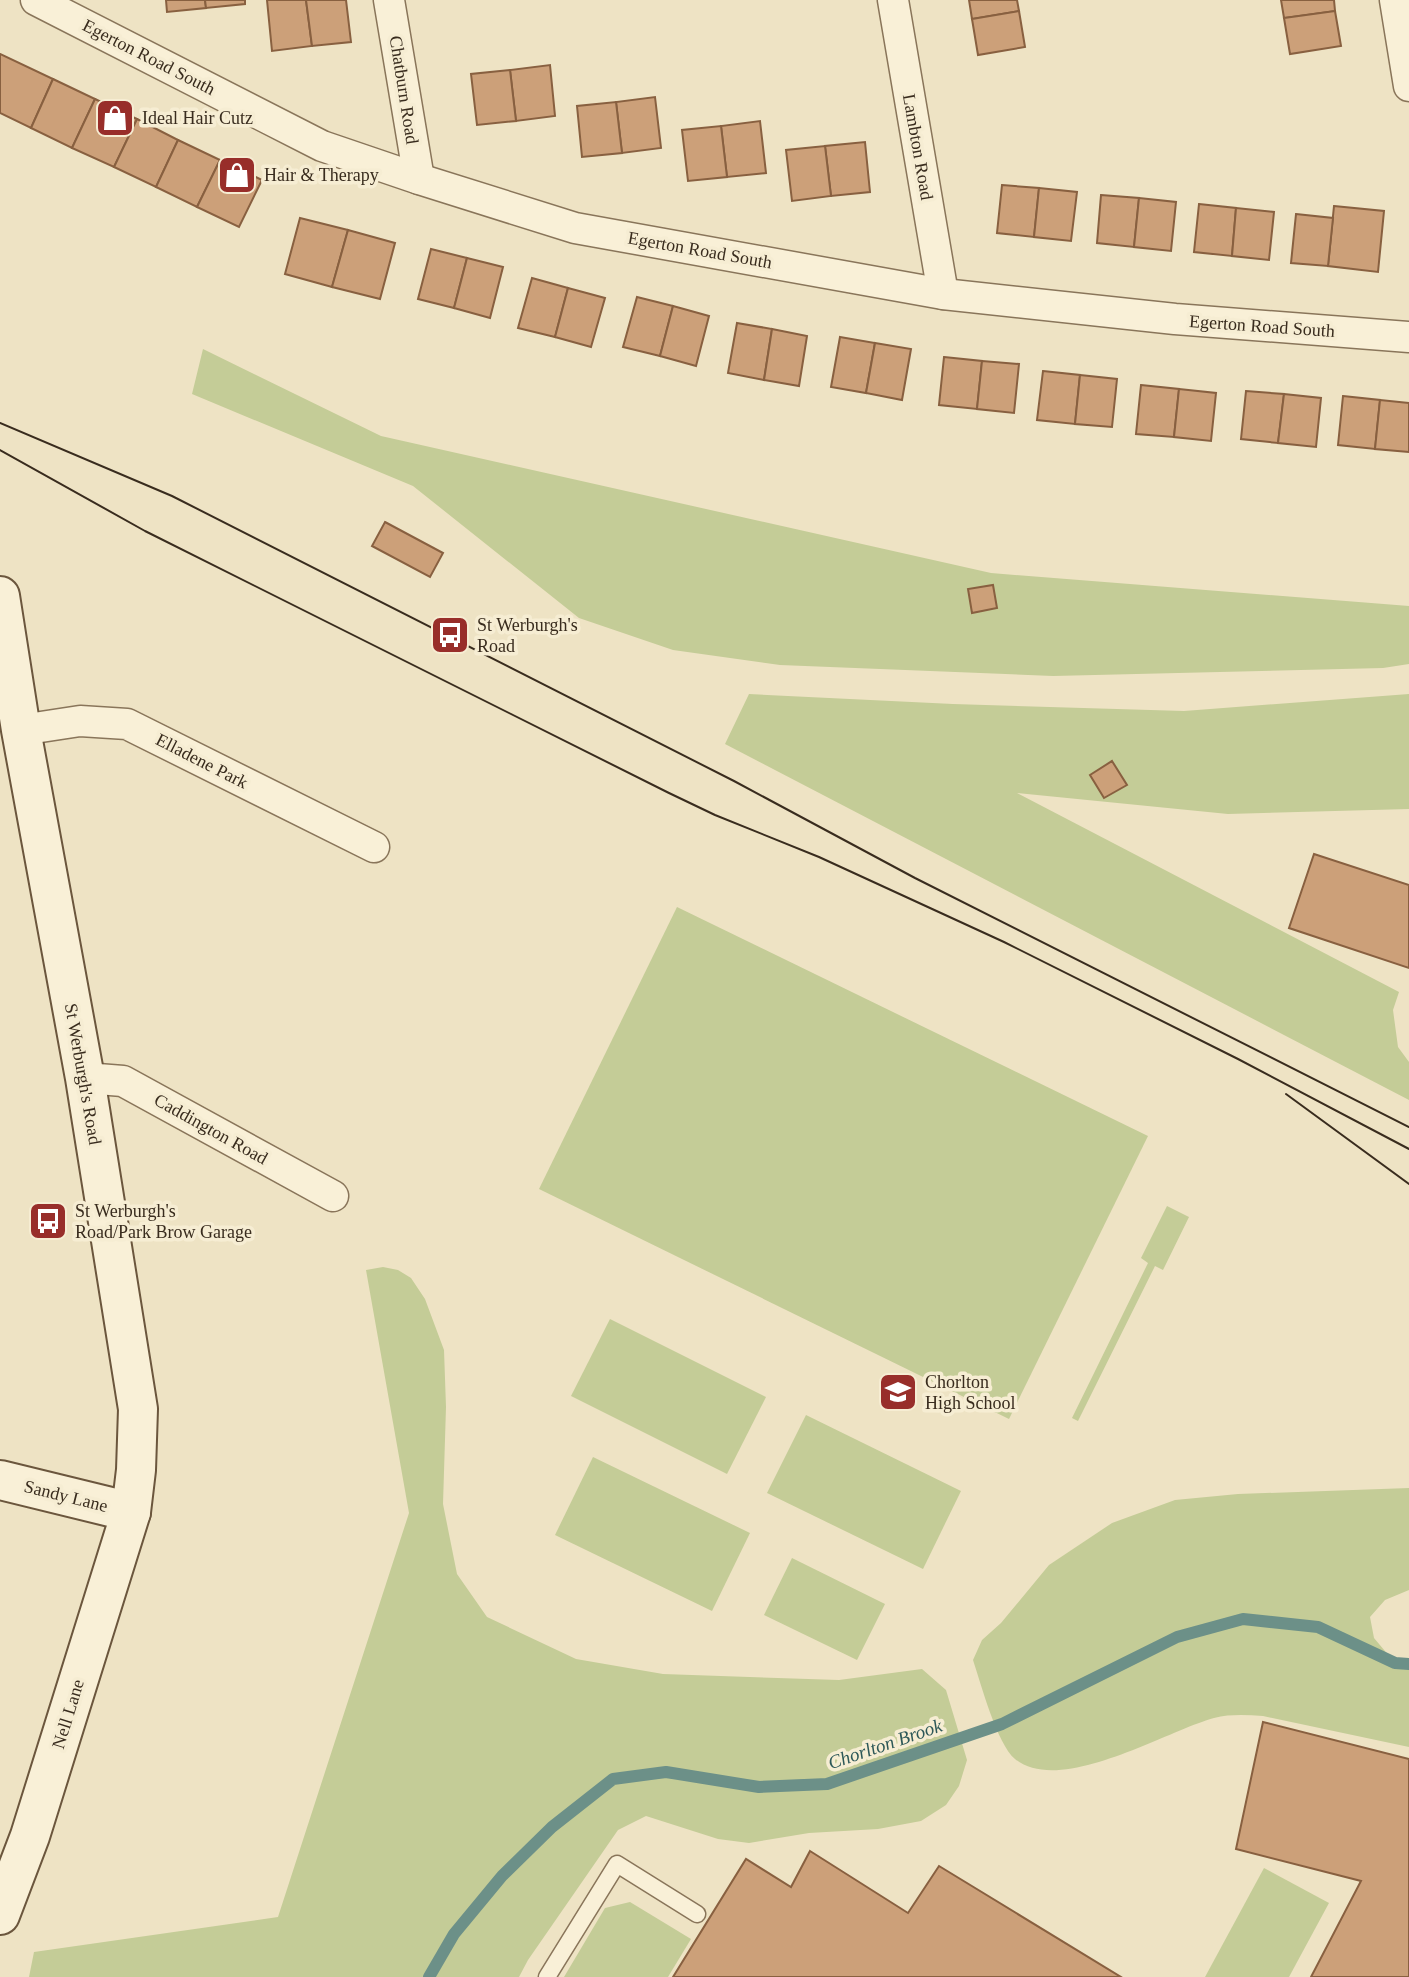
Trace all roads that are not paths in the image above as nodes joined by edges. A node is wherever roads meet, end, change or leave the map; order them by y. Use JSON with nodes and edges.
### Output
{"nodes":[{"id":1,"x":36,"y":0,"type":"edge"},
{"id":2,"x":389,"y":0,"type":"edge"},
{"id":3,"x":893,"y":0,"type":"edge"},
{"id":4,"x":1395,"y":0,"type":"edge"},
{"id":5,"x":1409,"y":86,"type":"edge"},
{"id":6,"x":419,"y":179,"type":"junction"},
{"id":7,"x":943,"y":294,"type":"junction"},
{"id":8,"x":1409,"y":337,"type":"edge"},
{"id":9,"x":0,"y":596,"type":"edge"},
{"id":10,"x":21,"y":730,"type":"junction"},
{"id":11,"x":374,"y":847,"type":"dead end"},
{"id":12,"x":85,"y":1078,"type":"junction"},
{"id":13,"x":333,"y":1196,"type":"dead end"},
{"id":14,"x":0,"y":1480,"type":"edge"},
{"id":15,"x":131,"y":1512,"type":"junction"},
{"id":16,"x":697,"y":1914,"type":"dead end"},
{"id":17,"x":0,"y":1915,"type":"edge"},
{"id":18,"x":547,"y":1977,"type":"edge"}],
"edges":[{"from":1,"to":6,"type":"street","name":"Egerton Road South"},
{"from":2,"to":6,"type":"street","name":"Chatburn Road"},
{"from":3,"to":7,"type":"street","name":"Lambton Road"},
{"from":4,"to":5,"type":"street"},
{"from":6,"to":7,"type":"street","name":"Egerton Road South"},
{"from":7,"to":8,"type":"street","name":"Egerton Road South"},
{"from":9,"to":10,"type":"street","name":"St Werburgh's Road"},
{"from":10,"to":11,"type":"street","name":"Elladene Park"},
{"from":10,"to":12,"type":"street","name":"St Werburgh's Road"},
{"from":12,"to":13,"type":"street","name":"Caddington Road"},
{"from":12,"to":15,"type":"street","name":"St Werburgh's Road"},
{"from":14,"to":15,"type":"street","name":"Sandy Lane"},
{"from":15,"to":17,"type":"street","name":"Nell Lane"},
{"from":16,"to":18,"type":"lane"}]}
